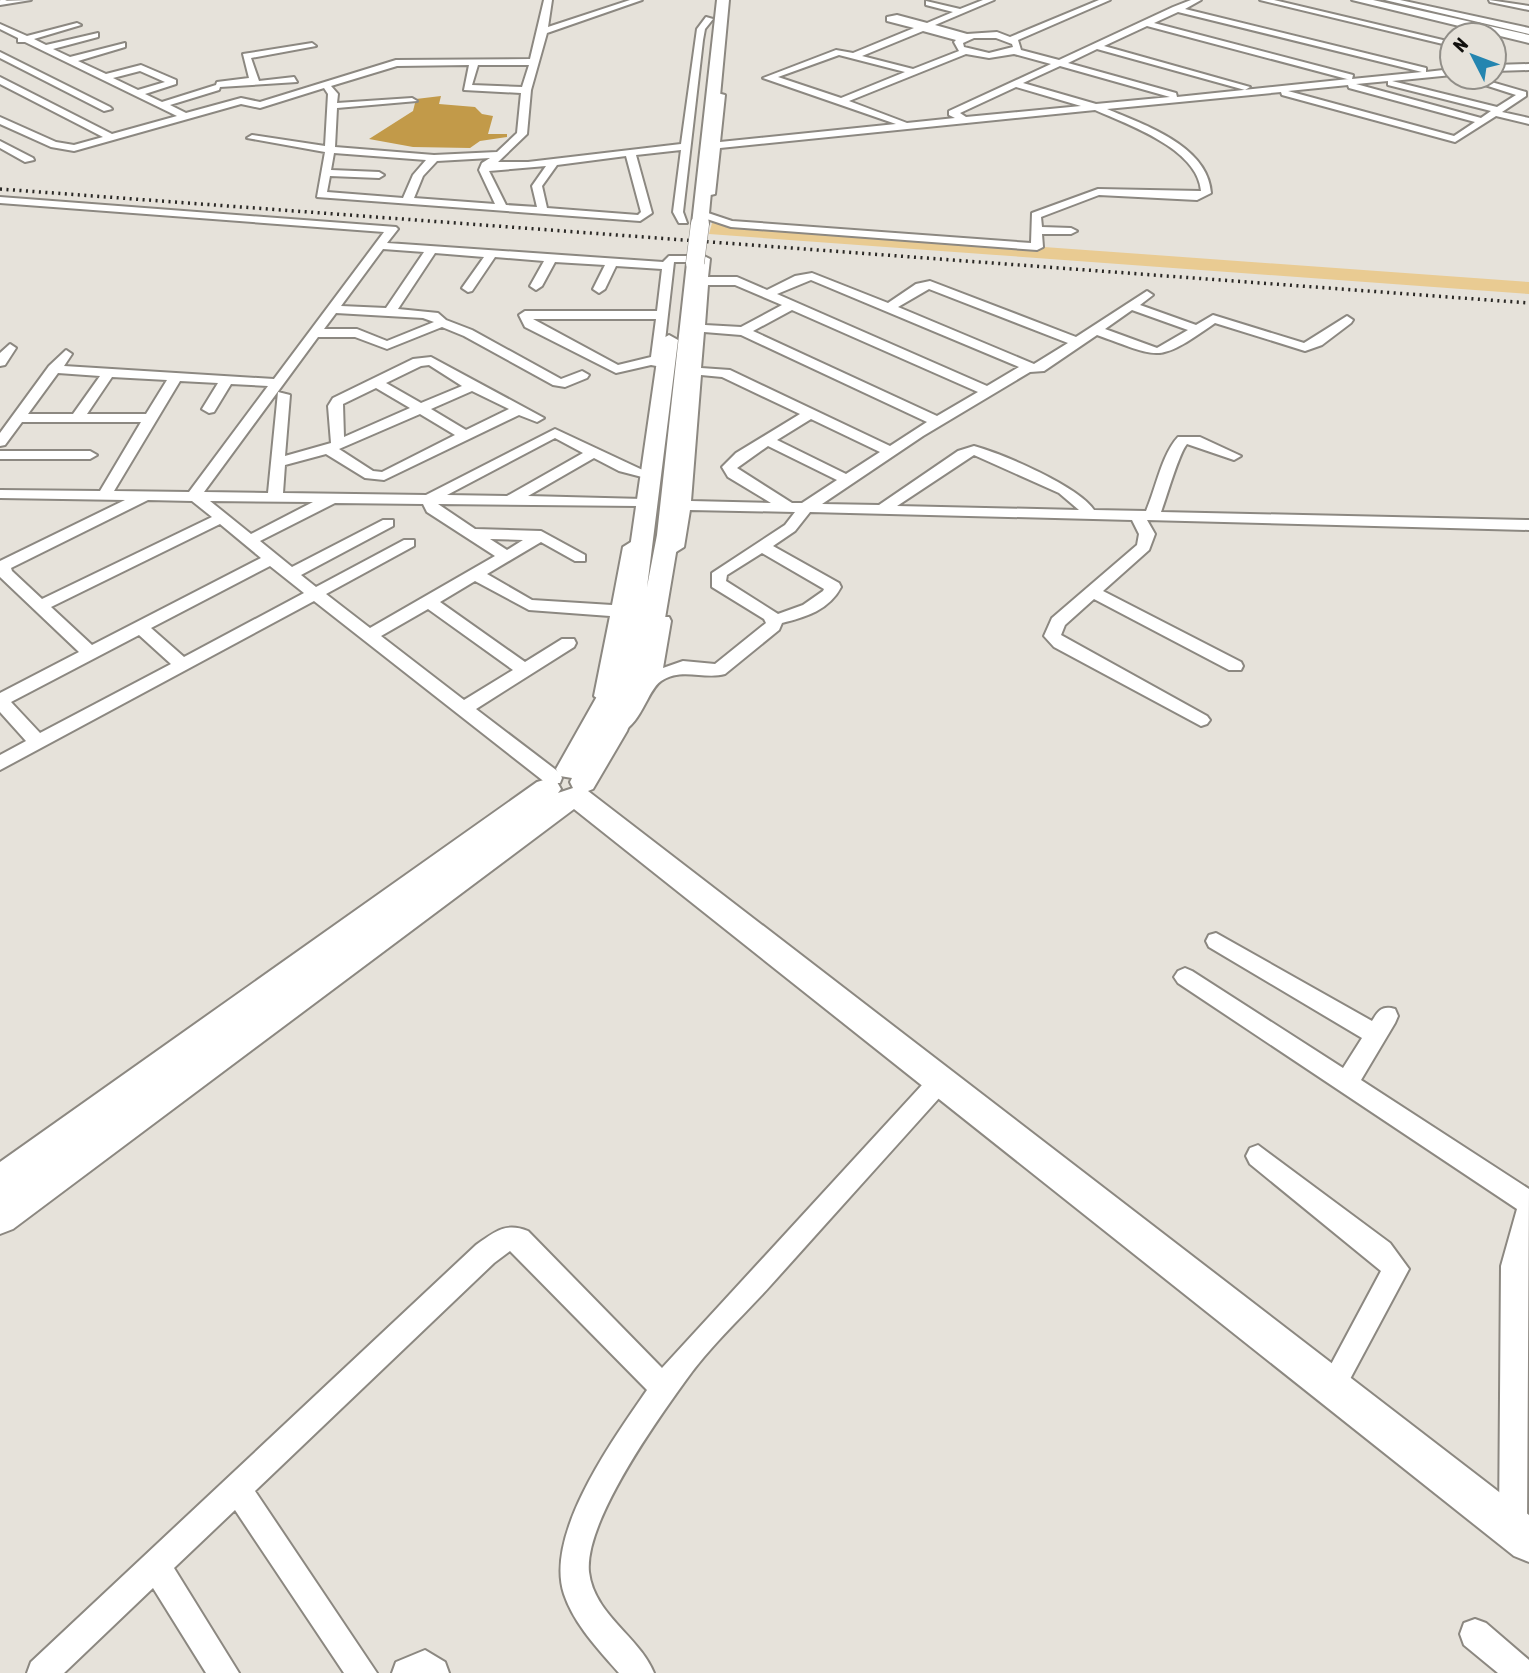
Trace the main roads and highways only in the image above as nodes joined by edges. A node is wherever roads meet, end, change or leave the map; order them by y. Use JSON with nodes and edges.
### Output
{"nodes":[{"id":1,"x":711,"y":0,"type":"edge"},
{"id":2,"x":723,"y":0,"type":"edge"},
{"id":3,"x":1358,"y":0,"type":"edge"},
{"id":4,"x":716,"y":18,"type":"junction"},
{"id":5,"x":1529,"y":39,"type":"edge"},
{"id":6,"x":565,"y":787,"type":"junction"},
{"id":7,"x":0,"y":1182,"type":"edge"},
{"id":8,"x":0,"y":1217,"type":"edge"},
{"id":9,"x":1521,"y":1535,"type":"edge"}],
"edges":[{"from":1,"to":4,"type":"main road"},
{"from":2,"to":4,"type":"main road"},
{"from":3,"to":5,"type":"main road"},
{"from":4,"to":6,"type":"main road","bridge":true},
{"from":6,"to":7,"type":"main road"},
{"from":6,"to":8,"type":"main road"},
{"from":6,"to":9,"type":"main road"}]}
